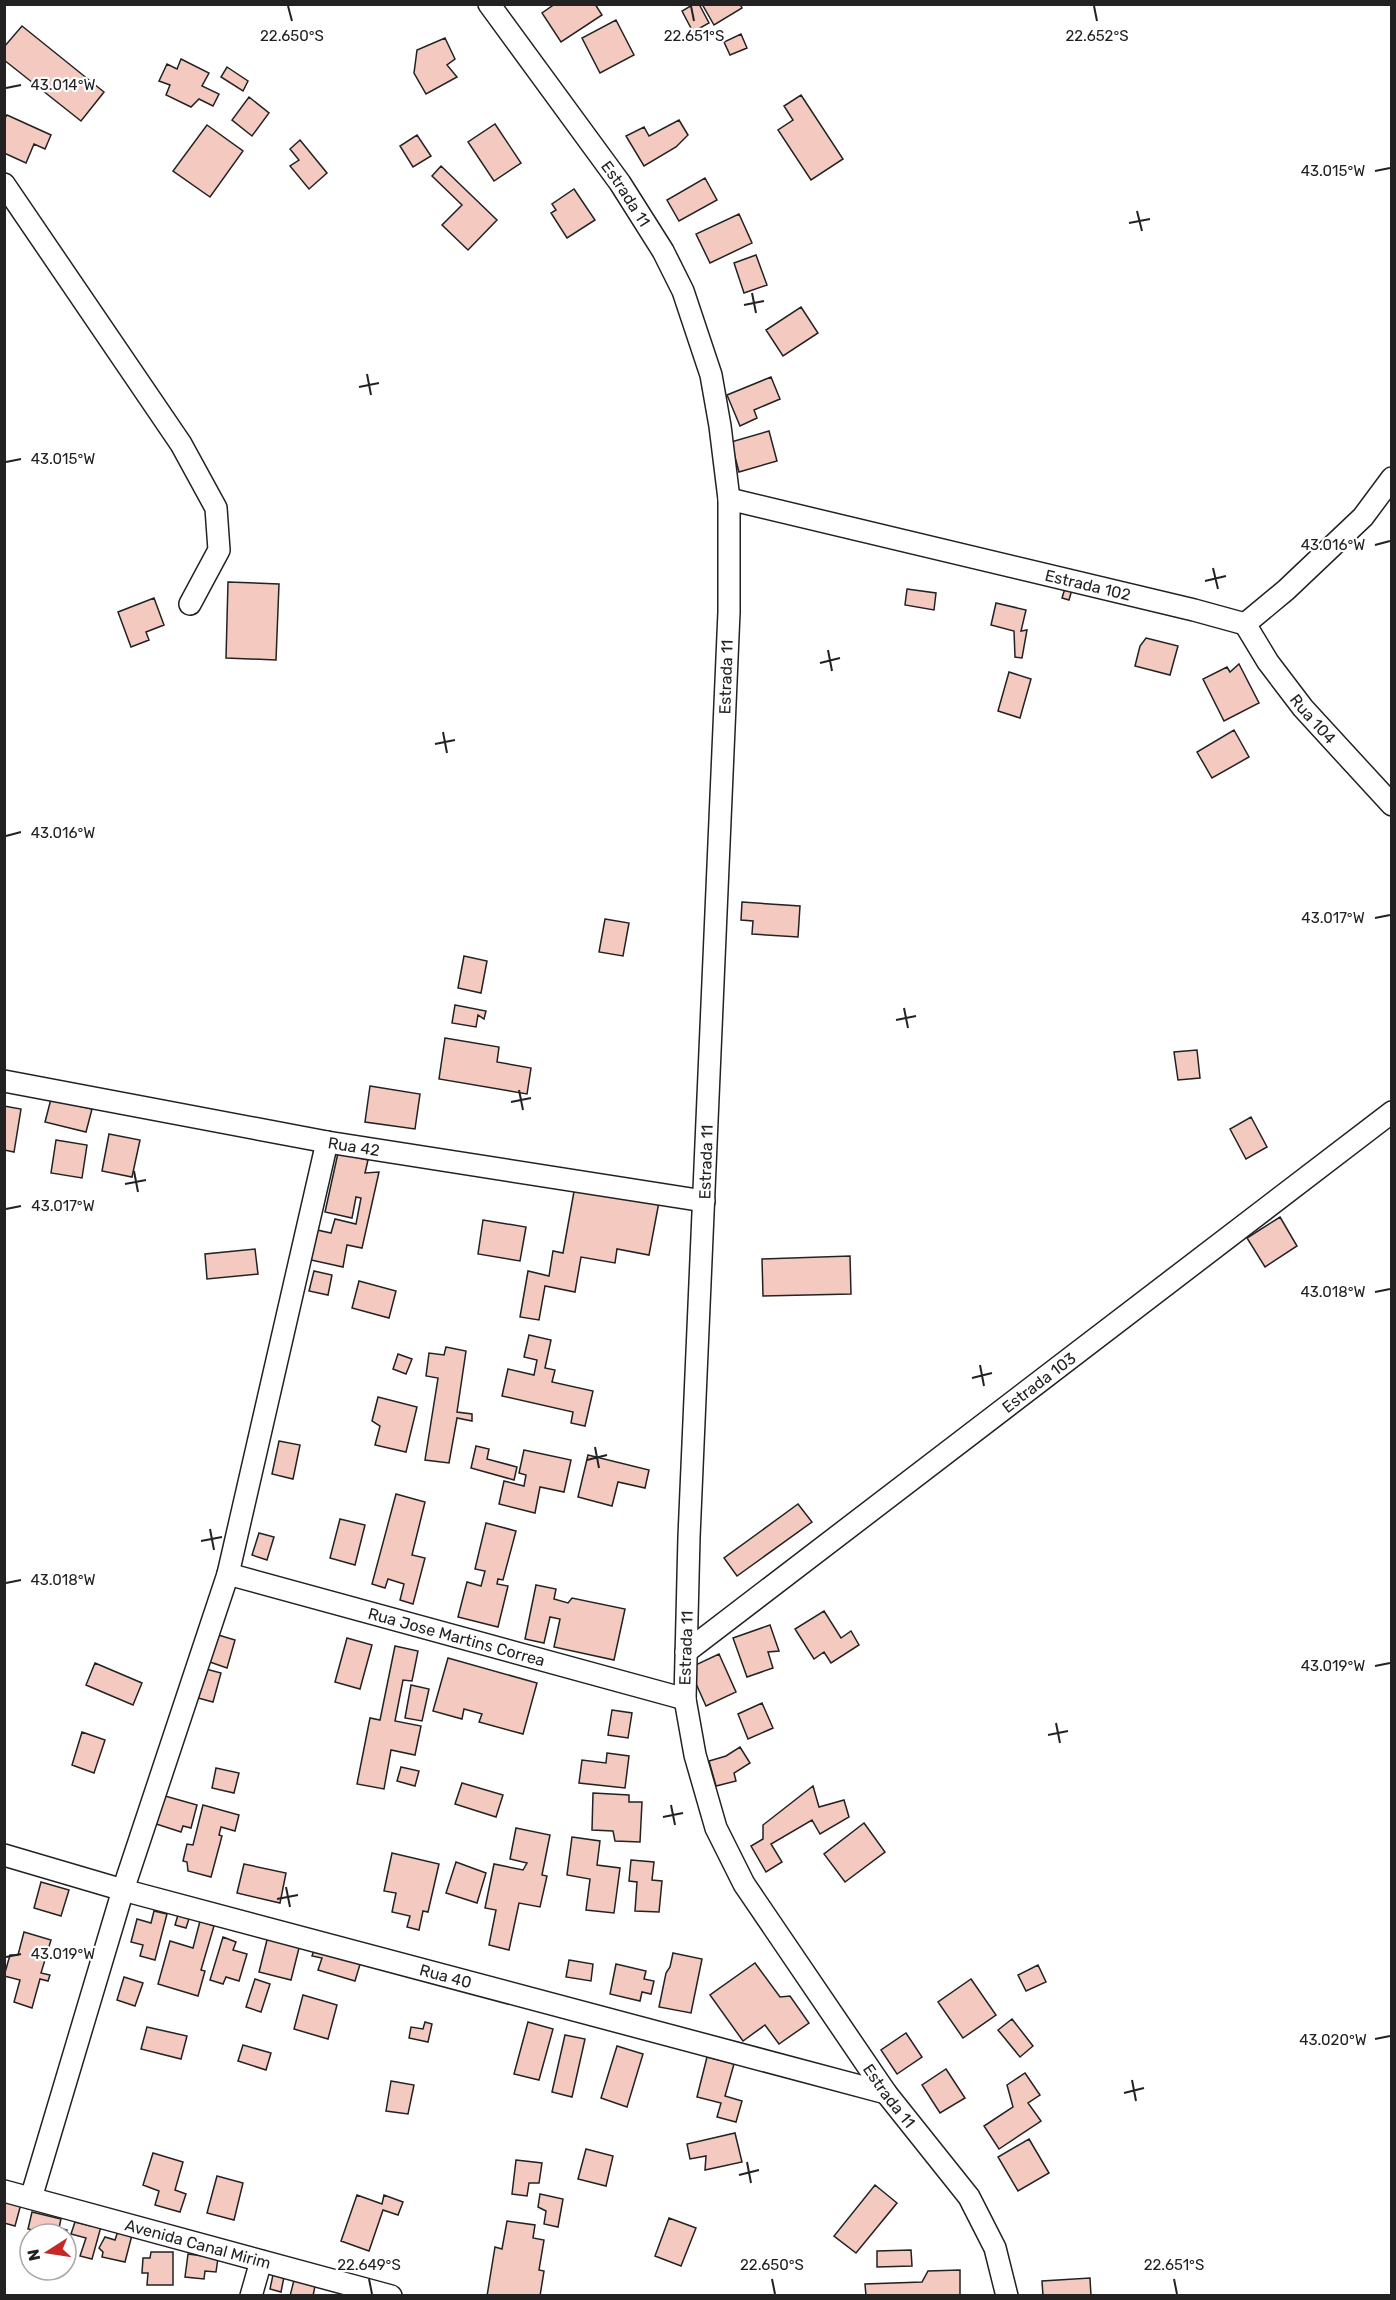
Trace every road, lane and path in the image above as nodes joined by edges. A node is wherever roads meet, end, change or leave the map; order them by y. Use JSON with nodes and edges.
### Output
{"nodes":[{"id":1,"x":489,"y":4,"type":"edge"},
{"id":2,"x":4,"y":184,"type":"edge"},
{"id":3,"x":1392,"y":478,"type":"edge"},
{"id":4,"x":729,"y":498,"type":"junction"},
{"id":5,"x":190,"y":604,"type":"dead end"},
{"id":6,"x":1245,"y":624,"type":"junction"},
{"id":7,"x":1392,"y":805,"type":"edge"},
{"id":8,"x":4,"y":1081,"type":"edge"},
{"id":9,"x":1392,"y":1113,"type":"edge"},
{"id":10,"x":327,"y":1142,"type":"junction"},
{"id":11,"x":704,"y":1201,"type":"junction"},
{"id":12,"x":228,"y":1574,"type":"junction"},
{"id":13,"x":686,"y":1652,"type":"junction"},
{"id":14,"x":685,"y":1699,"type":"junction"},
{"id":15,"x":4,"y":1855,"type":"edge"},
{"id":16,"x":123,"y":1890,"type":"junction"},
{"id":17,"x":886,"y":2093,"type":"junction"},
{"id":18,"x":4,"y":2191,"type":"edge"},
{"id":19,"x":31,"y":2198,"type":"junction"},
{"id":20,"x":261,"y":2261,"type":"junction"},
{"id":21,"x":251,"y":2295,"type":"edge"},
{"id":22,"x":391,"y":2295,"type":"edge"},
{"id":23,"x":1006,"y":2295,"type":"edge"}],
"edges":[{"from":1,"to":4,"type":"street","name":"Estrada 11"},
{"from":2,"to":5,"type":"street"},
{"from":3,"to":6,"type":"street"},
{"from":4,"to":6,"type":"street","name":"Estrada 102"},
{"from":4,"to":11,"type":"street","name":"Estrada 11"},
{"from":6,"to":7,"type":"street","name":"Rua 104"},
{"from":8,"to":10,"type":"street","name":"Rua 42"},
{"from":9,"to":13,"type":"street","name":"Estrada 103"},
{"from":10,"to":11,"type":"street","name":"Rua 42"},
{"from":10,"to":12,"type":"street"},
{"from":11,"to":13,"type":"street","name":"Estrada 11"},
{"from":12,"to":14,"type":"street","name":"Rua Jose Martins Correa"},
{"from":12,"to":16,"type":"street"},
{"from":13,"to":14,"type":"street","name":"Estrada 11"},
{"from":14,"to":17,"type":"street","name":"Estrada 11"},
{"from":15,"to":16,"type":"street","name":"Rua 40"},
{"from":16,"to":17,"type":"street","name":"Rua 40"},
{"from":16,"to":19,"type":"street"},
{"from":17,"to":23,"type":"street","name":"Estrada 11"},
{"from":18,"to":19,"type":"street","name":"Avenida Canal Mirim"},
{"from":19,"to":20,"type":"street","name":"Avenida Canal Mirim"},
{"from":20,"to":21,"type":"street"},
{"from":20,"to":22,"type":"street","name":"Avenida Canal Mirim"}]}
